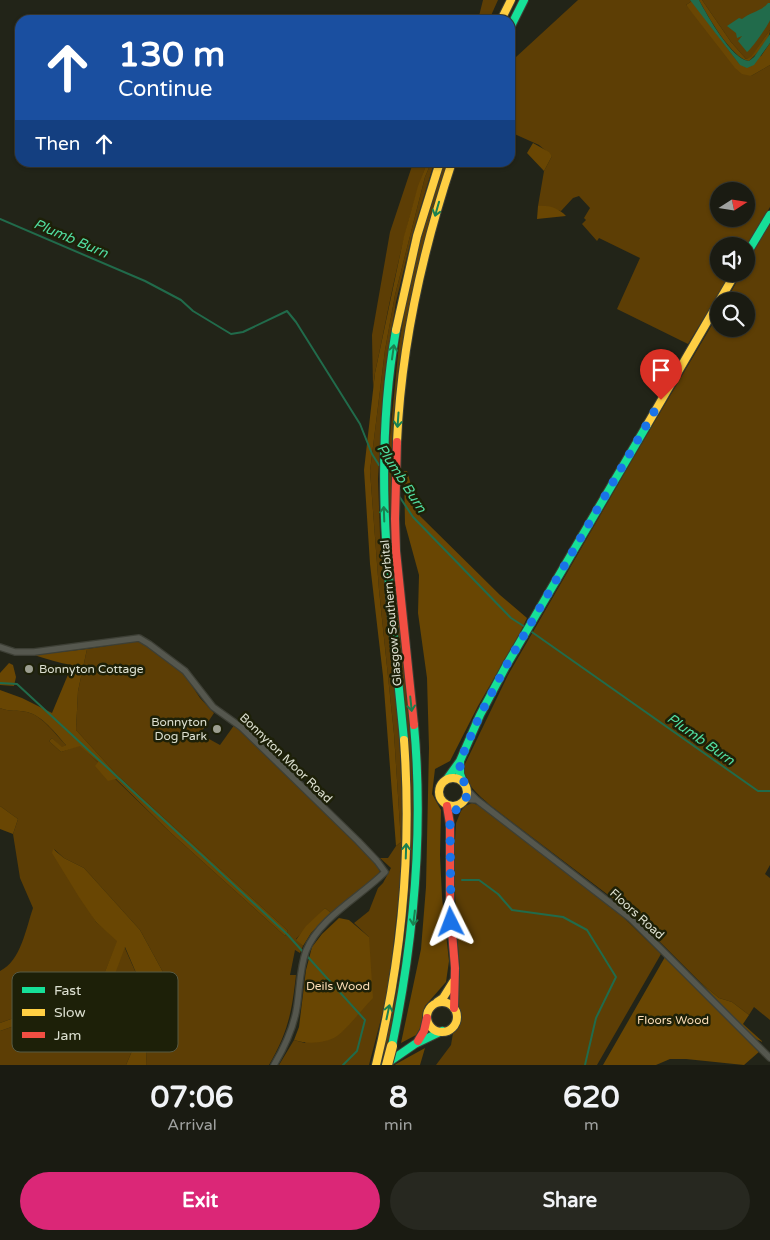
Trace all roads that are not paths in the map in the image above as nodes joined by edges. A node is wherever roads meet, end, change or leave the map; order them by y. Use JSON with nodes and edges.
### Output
{"nodes":[{"id":1,"x":511,"y":0,"type":"edge"},
{"id":2,"x":524,"y":0,"type":"edge"},
{"id":3,"x":504,"y":15,"type":"edge"},
{"id":4,"x":515,"y":18,"type":"edge"},
{"id":5,"x":438,"y":167,"type":"edge"},
{"id":6,"x":450,"y":167,"type":"edge"},
{"id":7,"x":770,"y":215,"type":"edge"},
{"id":8,"x":755,"y":240,"type":"edge"},
{"id":9,"x":730,"y":282,"type":"edge"},
{"id":10,"x":0,"y":647,"type":"edge"},
{"id":11,"x":460,"y":761,"type":"junction"},
{"id":12,"x":447,"y":779,"type":"junction"},
{"id":13,"x":464,"y":794,"type":"junction"},
{"id":14,"x":447,"y":806,"type":"junction"},
{"id":15,"x":450,"y":824,"type":"junction"},
{"id":16,"x":454,"y":980,"type":"junction"},
{"id":17,"x":437,"y":1003,"type":"junction"},
{"id":18,"x":454,"y":1008,"type":"junction"},
{"id":19,"x":427,"y":1016,"type":"junction"},
{"id":20,"x":442,"y":1031,"type":"junction"},
{"id":21,"x":415,"y":1044,"type":"junction"},
{"id":22,"x":770,"y":1058,"type":"edge"},
{"id":23,"x":381,"y":1064,"type":"edge"},
{"id":24,"x":274,"y":1065,"type":"edge"}],
"edges":[{"from":1,"to":3,"type":"main road"},
{"from":2,"to":4,"type":"main road"},
{"from":23,"to":5,"type":"main road","name":"Glasgow Southern Orbital","one_way":true},
{"from":6,"to":23,"type":"main road","name":"Glasgow Southern Orbital","one_way":true,"bridge":true},
{"from":7,"to":8,"type":"main road"},
{"from":9,"to":11,"type":"main road"},
{"from":10,"to":24,"type":"street","name":"Bonnyton Moor Road"},
{"from":11,"to":12,"type":"main road"},
{"from":11,"to":13,"type":"main road"},
{"from":12,"to":13,"type":"main road"},
{"from":12,"to":14,"type":"main road"},
{"from":13,"to":14,"type":"main road"},
{"from":13,"to":15,"type":"main road"},
{"from":13,"to":22,"type":"street","name":"Floors Road"},
{"from":14,"to":15,"type":"main road"},
{"from":15,"to":16,"type":"main road"},
{"from":16,"to":17,"type":"main road"},
{"from":16,"to":18,"type":"main road"},
{"from":17,"to":18,"type":"main road"},
{"from":17,"to":19,"type":"main road"},
{"from":18,"to":20,"type":"main road"},
{"from":19,"to":20,"type":"main road"},
{"from":19,"to":21,"type":"main road"},
{"from":20,"to":21,"type":"main road"},
{"from":21,"to":23,"type":"main road"}]}
